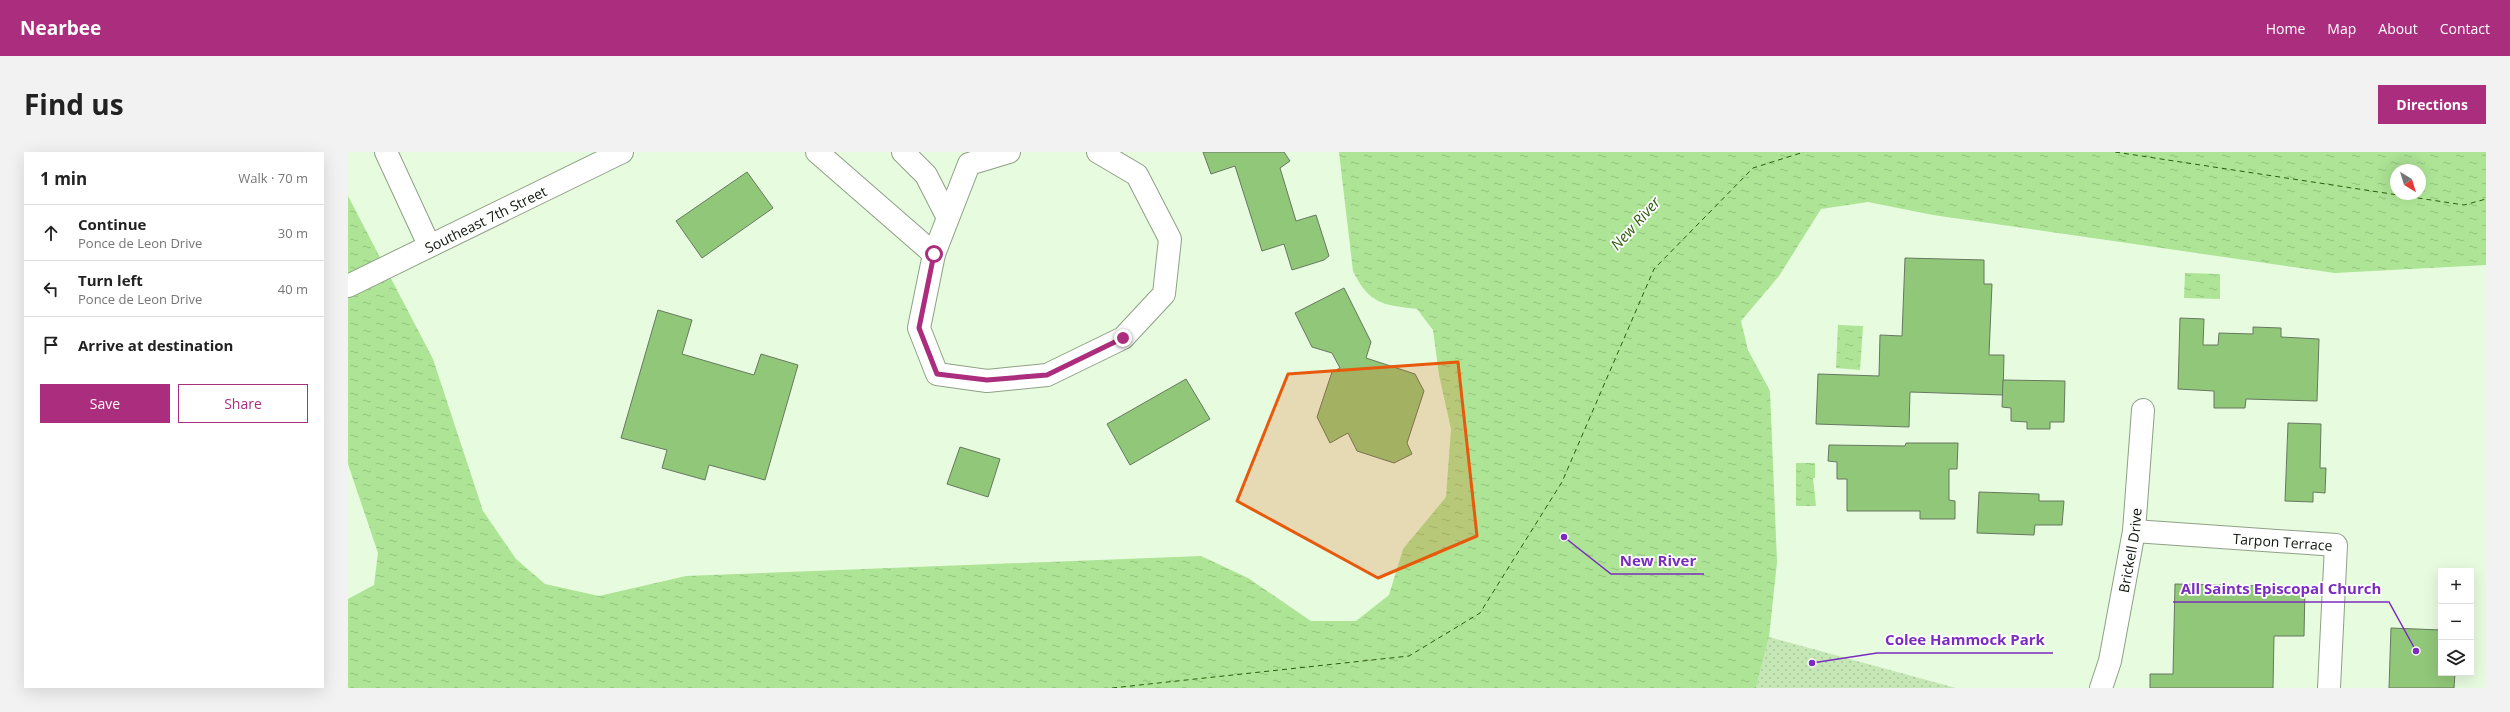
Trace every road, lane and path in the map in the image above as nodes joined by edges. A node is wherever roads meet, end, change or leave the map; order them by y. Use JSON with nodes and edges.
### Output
{"nodes":[{"id":1,"x":386,"y":152,"type":"edge"},
{"id":2,"x":622,"y":152,"type":"edge"},
{"id":3,"x":817,"y":152,"type":"edge"},
{"id":4,"x":903,"y":152,"type":"edge"},
{"id":5,"x":1009,"y":152,"type":"edge"},
{"id":6,"x":1098,"y":152,"type":"edge"},
{"id":7,"x":947,"y":216,"type":"junction"},
{"id":8,"x":429,"y":246,"type":"junction"},
{"id":9,"x":934,"y":254,"type":"junction"},
{"id":10,"x":348,"y":286,"type":"edge"},
{"id":11,"x":2143,"y":410,"type":"dead end"},
{"id":12,"x":2134,"y":531,"type":"junction"},
{"id":13,"x":2101,"y":688,"type":"edge"},
{"id":14,"x":2329,"y":688,"type":"edge"}],
"edges":[{"from":1,"to":8,"type":"street"},
{"from":2,"to":8,"type":"street","name":"Southeast 7th Street"},
{"from":3,"to":9,"type":"street"},
{"from":4,"to":7,"type":"street"},
{"from":5,"to":7,"type":"street"},
{"from":6,"to":9,"type":"street"},
{"from":7,"to":9,"type":"street"},
{"from":8,"to":10,"type":"street","name":"Southeast 7th Street"},
{"from":11,"to":12,"type":"street","name":"Brickell Drive"},
{"from":12,"to":13,"type":"street","name":"Brickell Drive"},
{"from":12,"to":14,"type":"street","name":"Tarpon Terrace"}]}
